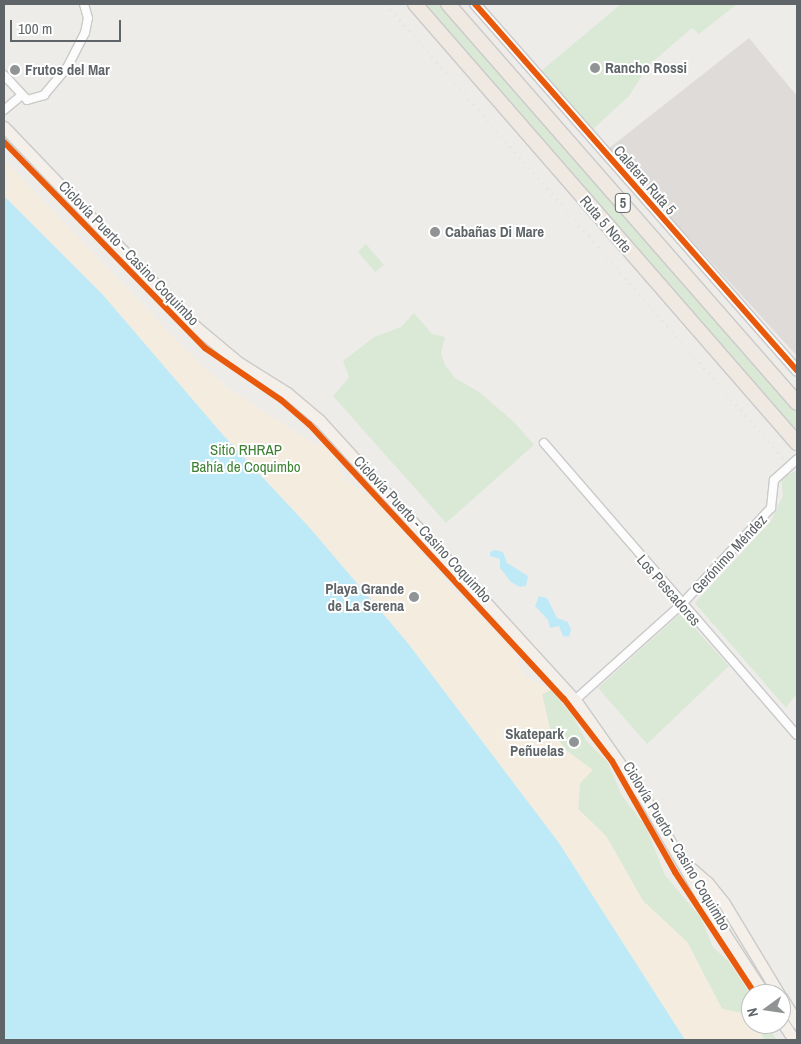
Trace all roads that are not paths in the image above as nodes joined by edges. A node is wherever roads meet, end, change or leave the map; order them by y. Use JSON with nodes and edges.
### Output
{"nodes":[{"id":1,"x":84,"y":4,"type":"edge"},
{"id":2,"x":415,"y":4,"type":"edge"},
{"id":3,"x":448,"y":4,"type":"edge"},
{"id":4,"x":475,"y":4,"type":"edge"},
{"id":5,"x":4,"y":75,"type":"edge"},
{"id":6,"x":22,"y":95,"type":"junction"},
{"id":7,"x":4,"y":110,"type":"edge"},
{"id":8,"x":4,"y":127,"type":"edge"},
{"id":9,"x":797,"y":371,"type":"edge"},
{"id":10,"x":797,"y":402,"type":"edge"},
{"id":11,"x":544,"y":443,"type":"dead end"},
{"id":12,"x":797,"y":443,"type":"edge"},
{"id":13,"x":797,"y":459,"type":"edge"},
{"id":14,"x":682,"y":604,"type":"junction"},
{"id":15,"x":575,"y":700,"type":"junction"},
{"id":16,"x":797,"y":735,"type":"edge"},
{"id":17,"x":681,"y":860,"type":"junction"},
{"id":18,"x":724,"y":903,"type":"junction"},
{"id":19,"x":710,"y":911,"type":"junction"},
{"id":20,"x":757,"y":984,"type":"edge"},
{"id":21,"x":773,"y":984,"type":"edge"}],
"edges":[{"from":1,"to":6,"type":"street"},
{"from":2,"to":12,"type":"highway","name":"Ruta 5 Norte","number":"5"},
{"from":3,"to":10,"type":"highway","name":"Ruta 5 Norte","number":"5"},
{"from":4,"to":9,"type":"street","name":"Caletera Ruta 5"},
{"from":5,"to":6,"type":"street"},
{"from":6,"to":7,"type":"street"},
{"from":8,"to":15,"type":"main road"},
{"from":11,"to":14,"type":"street","name":"Los Pescadores"},
{"from":13,"to":14,"type":"street","name":"Gerónimo Méndez"},
{"from":14,"to":15,"type":"street","name":"Gerónimo Méndez"},
{"from":14,"to":16,"type":"street","name":"Los Pescadores"},
{"from":15,"to":17,"type":"main road"},
{"from":17,"to":18,"type":"main road"},
{"from":17,"to":19,"type":"main road"},
{"from":18,"to":19,"type":"main road"},
{"from":18,"to":21,"type":"main road"},
{"from":19,"to":20,"type":"main road"}]}
